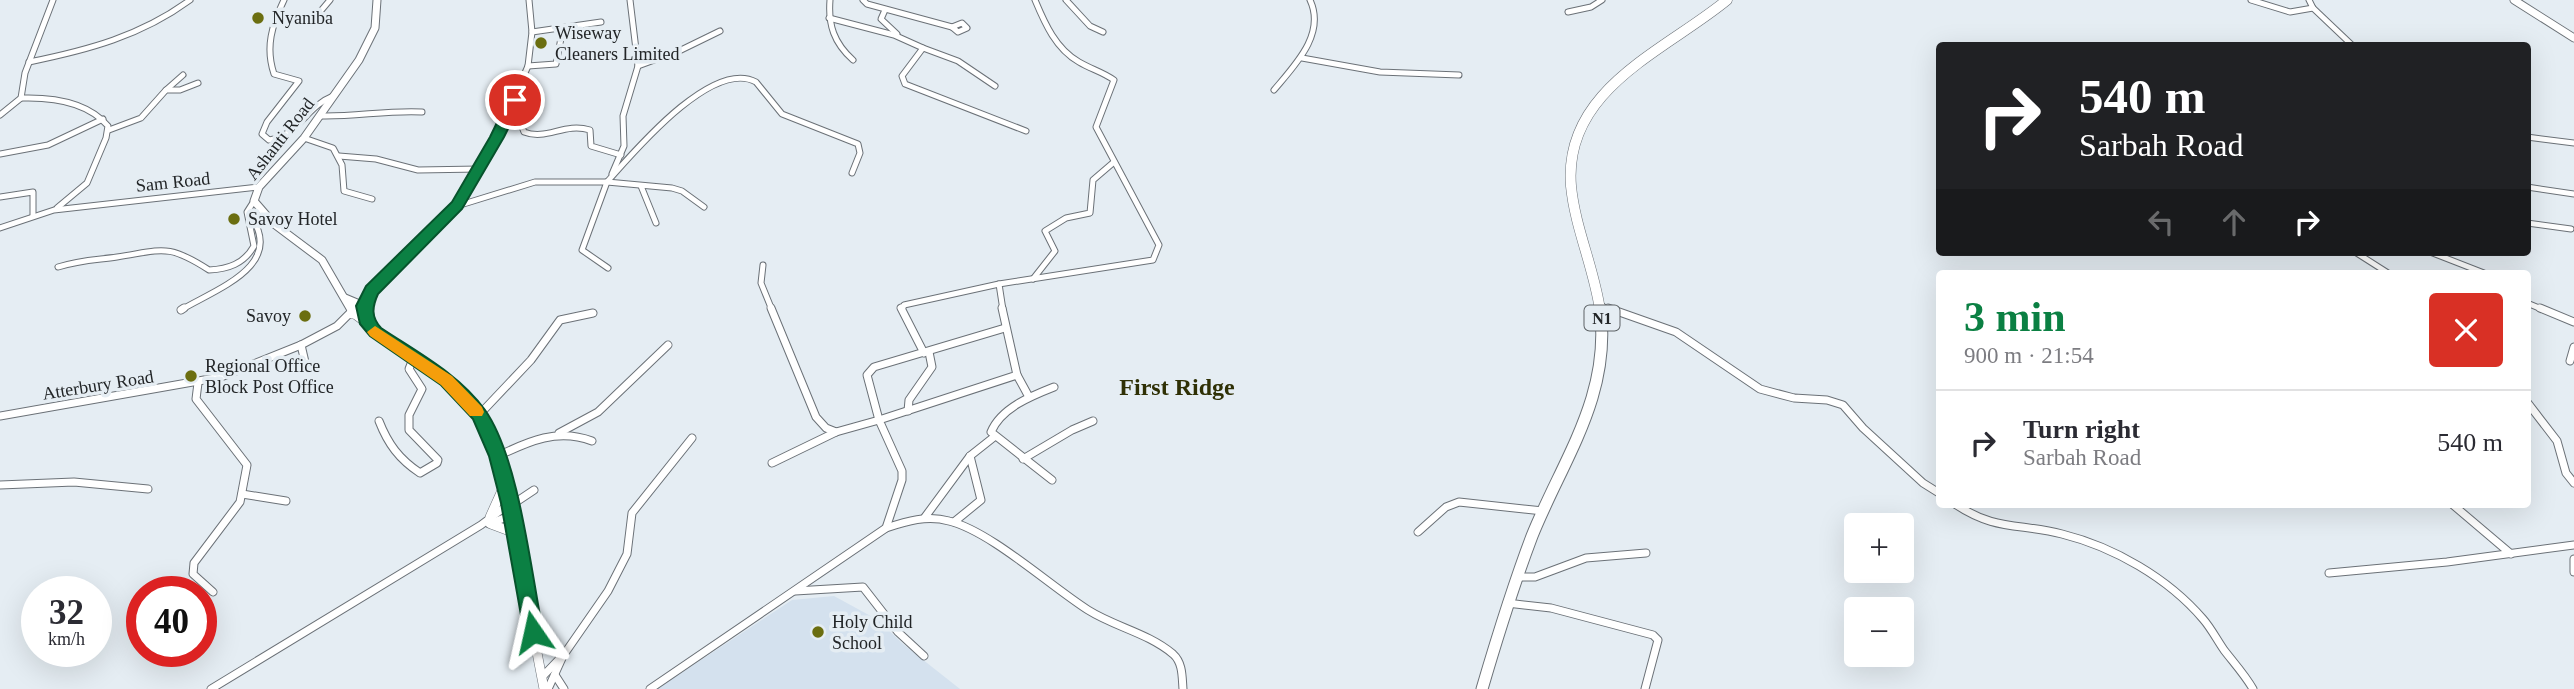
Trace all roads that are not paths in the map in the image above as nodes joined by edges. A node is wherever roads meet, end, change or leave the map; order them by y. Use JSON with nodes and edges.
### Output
{"nodes":[{"id":1,"x":53,"y":0,"type":"edge"},
{"id":2,"x":190,"y":0,"type":"edge"},
{"id":3,"x":284,"y":0,"type":"edge"},
{"id":4,"x":330,"y":0,"type":"edge"},
{"id":5,"x":377,"y":0,"type":"edge"},
{"id":6,"x":529,"y":0,"type":"edge"},
{"id":7,"x":630,"y":0,"type":"edge"},
{"id":8,"x":831,"y":0,"type":"edge"},
{"id":9,"x":863,"y":0,"type":"edge"},
{"id":10,"x":1035,"y":0,"type":"edge"},
{"id":11,"x":1066,"y":0,"type":"edge"},
{"id":12,"x":1310,"y":0,"type":"edge"},
{"id":13,"x":1602,"y":0,"type":"edge"},
{"id":14,"x":1727,"y":0,"type":"edge"},
{"id":15,"x":2251,"y":0,"type":"edge"},
{"id":16,"x":2309,"y":0,"type":"edge"},
{"id":17,"x":2514,"y":0,"type":"edge"},
{"id":18,"x":2313,"y":8,"type":"junction"},
{"id":19,"x":885,"y":10,"type":"junction"},
{"id":20,"x":1568,"y":12,"type":"dead end"},
{"id":21,"x":319,"y":13,"type":"dead end"},
{"id":22,"x":829,"y":18,"type":"junction"},
{"id":23,"x":601,"y":22,"type":"dead end"},
{"id":24,"x":953,"y":27,"type":"dead end"},
{"id":25,"x":563,"y":28,"type":"junction"},
{"id":26,"x":532,"y":32,"type":"junction"},
{"id":27,"x":720,"y":32,"type":"dead end"},
{"id":28,"x":1103,"y":32,"type":"dead end"},
{"id":29,"x":900,"y":38,"type":"junction"},
{"id":30,"x":2574,"y":38,"type":"edge"},
{"id":31,"x":2349,"y":42,"type":"edge"},
{"id":32,"x":923,"y":48,"type":"junction"},
{"id":33,"x":1301,"y":58,"type":"junction"},
{"id":34,"x":853,"y":60,"type":"dead end"},
{"id":35,"x":29,"y":62,"type":"junction"},
{"id":36,"x":528,"y":66,"type":"junction"},
{"id":37,"x":638,"y":66,"type":"junction"},
{"id":38,"x":183,"y":75,"type":"dead end"},
{"id":39,"x":1459,"y":75,"type":"dead end"},
{"id":40,"x":198,"y":83,"type":"dead end"},
{"id":41,"x":995,"y":86,"type":"dead end"},
{"id":42,"x":166,"y":90,"type":"junction"},
{"id":43,"x":1274,"y":90,"type":"dead end"},
{"id":44,"x":333,"y":96,"type":"junction"},
{"id":45,"x":20,"y":97,"type":"junction"},
{"id":46,"x":422,"y":112,"type":"dead end"},
{"id":47,"x":0,"y":114,"type":"edge"},
{"id":48,"x":320,"y":116,"type":"junction"},
{"id":49,"x":507,"y":117,"type":"junction"},
{"id":50,"x":103,"y":119,"type":"junction"},
{"id":51,"x":109,"y":130,"type":"junction"},
{"id":52,"x":1026,"y":131,"type":"dead end"},
{"id":53,"x":304,"y":138,"type":"junction"},
{"id":54,"x":2531,"y":138,"type":"edge"},
{"id":55,"x":2574,"y":143,"type":"edge"},
{"id":56,"x":0,"y":154,"type":"edge"},
{"id":57,"x":621,"y":155,"type":"junction"},
{"id":58,"x":339,"y":156,"type":"junction"},
{"id":59,"x":1114,"y":162,"type":"junction"},
{"id":60,"x":479,"y":169,"type":"junction"},
{"id":61,"x":852,"y":173,"type":"dead end"},
{"id":62,"x":609,"y":180,"type":"junction"},
{"id":63,"x":641,"y":186,"type":"junction"},
{"id":64,"x":259,"y":187,"type":"junction"},
{"id":65,"x":2531,"y":188,"type":"edge"},
{"id":66,"x":77,"y":194,"type":"junction"},
{"id":67,"x":2574,"y":194,"type":"edge"},
{"id":68,"x":0,"y":197,"type":"edge"},
{"id":69,"x":372,"y":200,"type":"dead end"},
{"id":70,"x":254,"y":201,"type":"junction"},
{"id":71,"x":90,"y":205,"type":"junction"},
{"id":72,"x":457,"y":206,"type":"junction"},
{"id":73,"x":704,"y":207,"type":"dead end"},
{"id":74,"x":54,"y":210,"type":"junction"},
{"id":75,"x":247,"y":212,"type":"junction"},
{"id":76,"x":33,"y":216,"type":"junction"},
{"id":77,"x":656,"y":223,"type":"dead end"},
{"id":78,"x":2531,"y":224,"type":"edge"},
{"id":79,"x":0,"y":228,"type":"edge"},
{"id":80,"x":2571,"y":229,"type":"dead end"},
{"id":81,"x":2361,"y":256,"type":"edge"},
{"id":82,"x":2440,"y":256,"type":"edge"},
{"id":83,"x":2372,"y":263,"type":"junction"},
{"id":84,"x":763,"y":265,"type":"dead end"},
{"id":85,"x":58,"y":267,"type":"dead end"},
{"id":86,"x":608,"y":268,"type":"dead end"},
{"id":87,"x":2373,"y":270,"type":"edge"},
{"id":88,"x":2383,"y":270,"type":"edge"},
{"id":89,"x":2476,"y":270,"type":"edge"},
{"id":90,"x":1032,"y":280,"type":"junction"},
{"id":91,"x":999,"y":284,"type":"junction"},
{"id":92,"x":2531,"y":305,"type":"edge"},
{"id":93,"x":1601,"y":306,"type":"junction"},
{"id":94,"x":181,"y":310,"type":"dead end"},
{"id":95,"x":357,"y":310,"type":"junction"},
{"id":96,"x":593,"y":313,"type":"dead end"},
{"id":97,"x":2574,"y":322,"type":"edge"},
{"id":98,"x":1005,"y":328,"type":"junction"},
{"id":99,"x":301,"y":345,"type":"junction"},
{"id":100,"x":668,"y":345,"type":"dead end"},
{"id":101,"x":2574,"y":347,"type":"edge"},
{"id":102,"x":926,"y":353,"type":"junction"},
{"id":103,"x":413,"y":359,"type":"junction"},
{"id":104,"x":2570,"y":361,"type":"dead end"},
{"id":105,"x":304,"y":362,"type":"dead end"},
{"id":106,"x":1017,"y":375,"type":"junction"},
{"id":107,"x":198,"y":383,"type":"junction"},
{"id":108,"x":1054,"y":387,"type":"dead end"},
{"id":109,"x":1029,"y":397,"type":"junction"},
{"id":110,"x":2531,"y":407,"type":"edge"},
{"id":111,"x":908,"y":411,"type":"junction"},
{"id":112,"x":479,"y":415,"type":"junction"},
{"id":113,"x":0,"y":416,"type":"edge"},
{"id":114,"x":879,"y":420,"type":"junction"},
{"id":115,"x":379,"y":421,"type":"dead end"},
{"id":116,"x":1093,"y":421,"type":"dead end"},
{"id":117,"x":836,"y":432,"type":"junction"},
{"id":118,"x":559,"y":433,"type":"junction"},
{"id":119,"x":994,"y":437,"type":"junction"},
{"id":120,"x":692,"y":438,"type":"dead end"},
{"id":121,"x":592,"y":441,"type":"dead end"},
{"id":122,"x":498,"y":456,"type":"junction"},
{"id":123,"x":970,"y":456,"type":"junction"},
{"id":124,"x":1023,"y":459,"type":"junction"},
{"id":125,"x":772,"y":463,"type":"dead end"},
{"id":126,"x":1052,"y":480,"type":"dead end"},
{"id":127,"x":2574,"y":483,"type":"edge"},
{"id":128,"x":0,"y":485,"type":"edge"},
{"id":129,"x":504,"y":486,"type":"junction"},
{"id":130,"x":148,"y":489,"type":"dead end"},
{"id":131,"x":534,"y":490,"type":"dead end"},
{"id":132,"x":1936,"y":491,"type":"edge"},
{"id":133,"x":242,"y":494,"type":"junction"},
{"id":134,"x":286,"y":501,"type":"dead end"},
{"id":135,"x":511,"y":508,"type":"junction"},
{"id":136,"x":1960,"y":508,"type":"edge"},
{"id":137,"x":2457,"y":508,"type":"edge"},
{"id":138,"x":1543,"y":511,"type":"junction"},
{"id":139,"x":925,"y":517,"type":"junction"},
{"id":140,"x":487,"y":522,"type":"junction"},
{"id":141,"x":954,"y":522,"type":"junction"},
{"id":142,"x":886,"y":528,"type":"junction"},
{"id":143,"x":1418,"y":531,"type":"dead end"},
{"id":144,"x":514,"y":533,"type":"junction"},
{"id":145,"x":2574,"y":545,"type":"edge"},
{"id":146,"x":1646,"y":553,"type":"dead end"},
{"id":147,"x":2511,"y":554,"type":"junction"},
{"id":148,"x":2574,"y":559,"type":"edge"},
{"id":149,"x":2574,"y":572,"type":"edge"},
{"id":150,"x":2329,"y":573,"type":"dead end"},
{"id":151,"x":195,"y":576,"type":"edge"},
{"id":152,"x":1517,"y":577,"type":"junction"},
{"id":153,"x":793,"y":592,"type":"junction"},
{"id":154,"x":1507,"y":603,"type":"junction"},
{"id":155,"x":565,"y":653,"type":"junction"},
{"id":156,"x":924,"y":656,"type":"dead end"},
{"id":157,"x":555,"y":675,"type":"junction"},
{"id":158,"x":542,"y":677,"type":"junction"},
{"id":159,"x":211,"y":689,"type":"edge"},
{"id":160,"x":546,"y":689,"type":"edge"},
{"id":161,"x":564,"y":689,"type":"edge"},
{"id":162,"x":650,"y":689,"type":"edge"},
{"id":163,"x":1183,"y":689,"type":"edge"},
{"id":164,"x":1482,"y":689,"type":"edge"},
{"id":165,"x":1645,"y":689,"type":"edge"},
{"id":166,"x":2253,"y":689,"type":"edge"}],
"edges":[{"from":1,"to":35,"type":"street"},
{"from":2,"to":35,"type":"street"},
{"from":3,"to":44,"type":"street"},
{"from":4,"to":21,"type":"street"},
{"from":5,"to":44,"type":"street","name":"Ashanti Road"},
{"from":6,"to":26,"type":"street"},
{"from":7,"to":37,"type":"street"},
{"from":8,"to":22,"type":"street"},
{"from":9,"to":19,"type":"street"},
{"from":10,"to":59,"type":"street"},
{"from":11,"to":28,"type":"street"},
{"from":12,"to":33,"type":"street"},
{"from":13,"to":20,"type":"street"},
{"from":14,"to":93,"type":"highway","number":"N1"},
{"from":15,"to":18,"type":"street"},
{"from":16,"to":18,"type":"street"},
{"from":17,"to":30,"type":"street"},
{"from":18,"to":31,"type":"street"},
{"from":19,"to":24,"type":"street"},
{"from":19,"to":29,"type":"street"},
{"from":22,"to":29,"type":"street"},
{"from":22,"to":34,"type":"street"},
{"from":23,"to":25,"type":"street"},
{"from":25,"to":26,"type":"street"},
{"from":25,"to":36,"type":"street"},
{"from":26,"to":36,"type":"street"},
{"from":27,"to":37,"type":"street"},
{"from":29,"to":32,"type":"street"},
{"from":32,"to":41,"type":"street"},
{"from":32,"to":52,"type":"street"},
{"from":33,"to":39,"type":"street"},
{"from":33,"to":43,"type":"street"},
{"from":35,"to":45,"type":"street"},
{"from":36,"to":49,"type":"street"},
{"from":37,"to":57,"type":"street"},
{"from":38,"to":42,"type":"street"},
{"from":40,"to":42,"type":"street"},
{"from":42,"to":51,"type":"street"},
{"from":44,"to":48,"type":"street","name":"Ashanti Road"},
{"from":45,"to":47,"type":"street"},
{"from":45,"to":50,"type":"street"},
{"from":46,"to":48,"type":"street"},
{"from":48,"to":53,"type":"street","name":"Ashanti Road"},
{"from":49,"to":57,"type":"street"},
{"from":49,"to":60,"type":"street"},
{"from":50,"to":51,"type":"street"},
{"from":50,"to":56,"type":"street"},
{"from":51,"to":66,"type":"street"},
{"from":53,"to":58,"type":"street"},
{"from":53,"to":64,"type":"street","name":"Ashanti Road"},
{"from":54,"to":55,"type":"street"},
{"from":57,"to":62,"type":"street"},
{"from":58,"to":60,"type":"street"},
{"from":58,"to":69,"type":"street"},
{"from":59,"to":90,"type":"street"},
{"from":59,"to":90,"type":"street"},
{"from":60,"to":72,"type":"street"},
{"from":61,"to":62,"type":"street"},
{"from":62,"to":63,"type":"street"},
{"from":62,"to":72,"type":"street"},
{"from":62,"to":86,"type":"street"},
{"from":63,"to":73,"type":"street"},
{"from":63,"to":77,"type":"street"},
{"from":64,"to":70,"type":"street","name":"Ashanti Road"},
{"from":64,"to":71,"type":"street","name":"Sam Road"},
{"from":65,"to":67,"type":"street"},
{"from":66,"to":71,"type":"street"},
{"from":66,"to":74,"type":"street"},
{"from":68,"to":76,"type":"street"},
{"from":70,"to":75,"type":"street"},
{"from":70,"to":95,"type":"street","name":"Ashanti Road"},
{"from":71,"to":74,"type":"street","name":"Sam Road"},
{"from":72,"to":95,"type":"street"},
{"from":74,"to":76,"type":"street"},
{"from":75,"to":85,"type":"street"},
{"from":75,"to":94,"type":"street"},
{"from":76,"to":79,"type":"street"},
{"from":78,"to":80,"type":"street"},
{"from":81,"to":83,"type":"street"},
{"from":82,"to":89,"type":"street"},
{"from":83,"to":87,"type":"street"},
{"from":83,"to":88,"type":"street"},
{"from":84,"to":117,"type":"street"},
{"from":90,"to":91,"type":"street"},
{"from":91,"to":98,"type":"street"},
{"from":91,"to":102,"type":"street"},
{"from":92,"to":97,"type":"street"},
{"from":93,"to":132,"type":"street"},
{"from":93,"to":138,"type":"highway","number":"N1"},
{"from":95,"to":99,"type":"street","name":"Atterbury Road"},
{"from":95,"to":103,"type":"street"},
{"from":96,"to":112,"type":"street"},
{"from":98,"to":102,"type":"street"},
{"from":98,"to":106,"type":"street"},
{"from":99,"to":105,"type":"street"},
{"from":99,"to":107,"type":"street","name":"Atterbury Road"},
{"from":100,"to":118,"type":"street"},
{"from":101,"to":104,"type":"street"},
{"from":102,"to":111,"type":"street"},
{"from":102,"to":114,"type":"street"},
{"from":103,"to":112,"type":"street"},
{"from":103,"to":115,"type":"street"},
{"from":106,"to":109,"type":"street"},
{"from":106,"to":111,"type":"street"},
{"from":107,"to":113,"type":"street","name":"Atterbury Road"},
{"from":107,"to":133,"type":"street"},
{"from":108,"to":109,"type":"street"},
{"from":109,"to":119,"type":"street"},
{"from":110,"to":127,"type":"street"},
{"from":111,"to":114,"type":"street"},
{"from":112,"to":122,"type":"street"},
{"from":114,"to":117,"type":"street"},
{"from":114,"to":142,"type":"street"},
{"from":116,"to":124,"type":"street"},
{"from":117,"to":125,"type":"street"},
{"from":118,"to":121,"type":"street"},
{"from":118,"to":122,"type":"street"},
{"from":119,"to":123,"type":"street"},
{"from":119,"to":124,"type":"street"},
{"from":120,"to":155,"type":"street"},
{"from":122,"to":129,"type":"street"},
{"from":123,"to":139,"type":"street"},
{"from":123,"to":141,"type":"street"},
{"from":124,"to":126,"type":"street"},
{"from":128,"to":130,"type":"street"},
{"from":129,"to":135,"type":"street"},
{"from":129,"to":140,"type":"street"},
{"from":131,"to":135,"type":"street"},
{"from":133,"to":134,"type":"street"},
{"from":133,"to":151,"type":"street"},
{"from":135,"to":140,"type":"street"},
{"from":135,"to":140,"type":"street"},
{"from":135,"to":144,"type":"street"},
{"from":136,"to":166,"type":"street"},
{"from":137,"to":147,"type":"street"},
{"from":138,"to":143,"type":"street"},
{"from":138,"to":152,"type":"highway","number":"N1"},
{"from":139,"to":141,"type":"street"},
{"from":139,"to":142,"type":"street"},
{"from":140,"to":144,"type":"street"},
{"from":140,"to":159,"type":"street"},
{"from":141,"to":163,"type":"street"},
{"from":142,"to":153,"type":"street"},
{"from":144,"to":158,"type":"street"},
{"from":145,"to":147,"type":"street"},
{"from":146,"to":152,"type":"street"},
{"from":147,"to":150,"type":"street"},
{"from":148,"to":149,"type":"street"},
{"from":152,"to":154,"type":"highway","number":"N1"},
{"from":153,"to":156,"type":"street"},
{"from":153,"to":162,"type":"street"},
{"from":154,"to":164,"type":"highway","number":"N1"},
{"from":154,"to":165,"type":"street"},
{"from":155,"to":157,"type":"street"},
{"from":155,"to":158,"type":"street"},
{"from":157,"to":160,"type":"street"},
{"from":157,"to":161,"type":"street"},
{"from":158,"to":160,"type":"street"}]}
